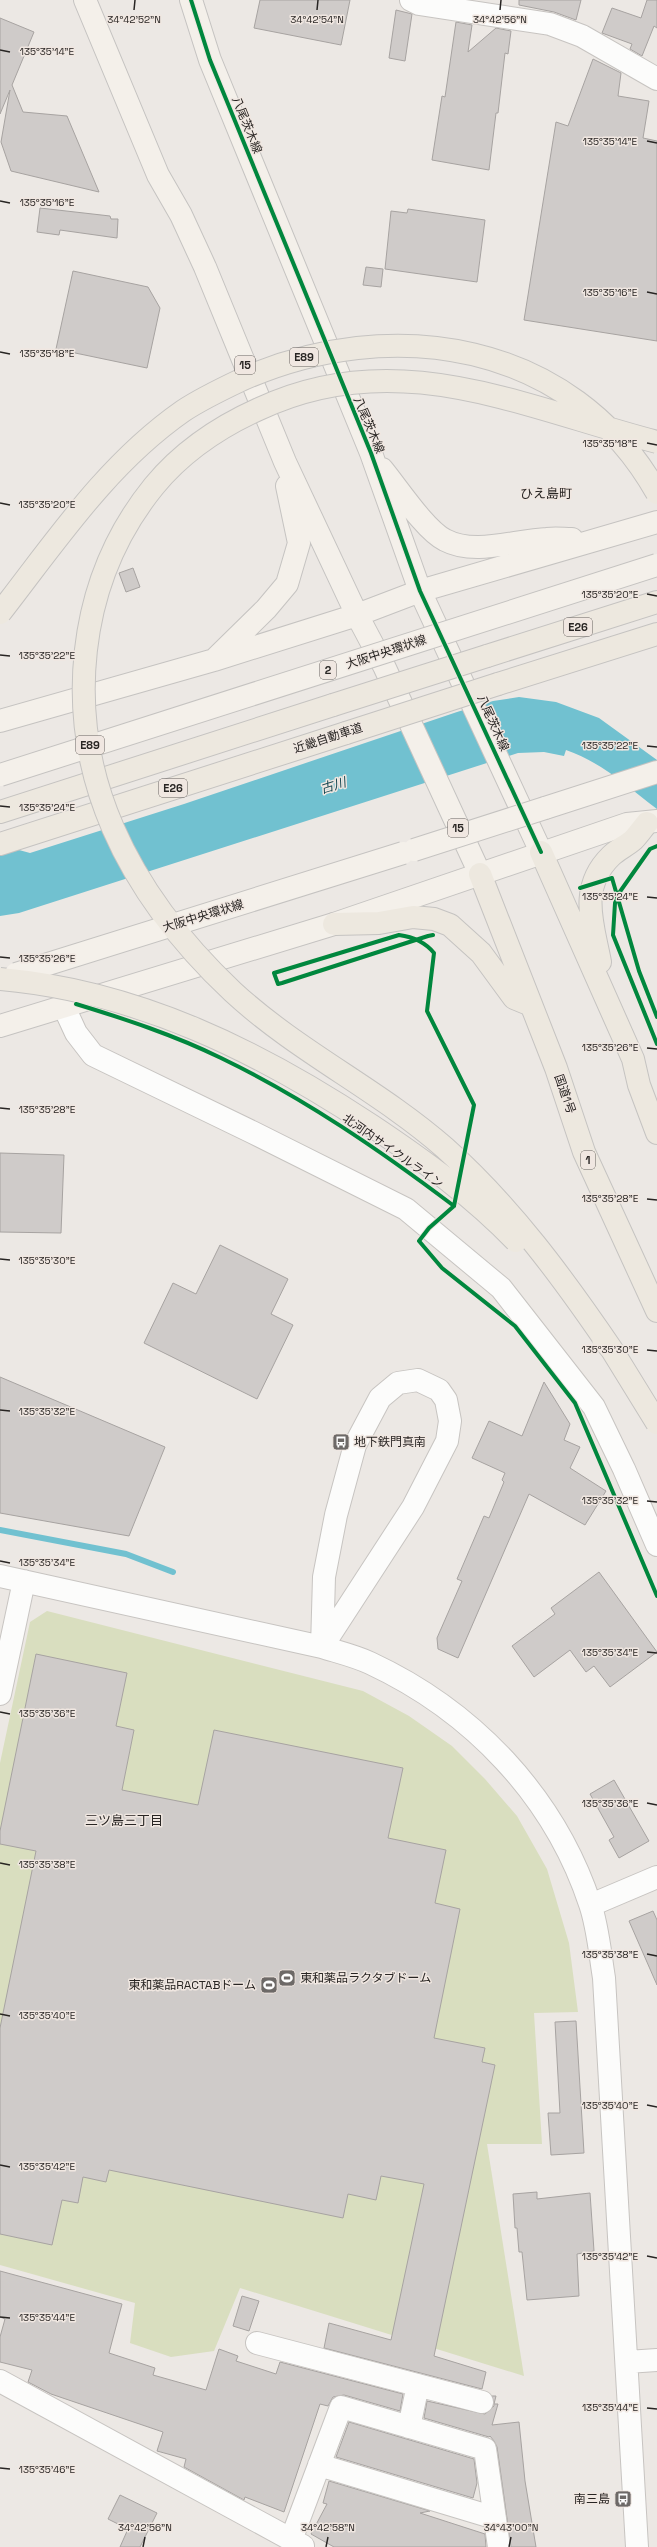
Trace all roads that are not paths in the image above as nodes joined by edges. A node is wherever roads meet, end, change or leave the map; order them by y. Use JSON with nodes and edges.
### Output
{"nodes":[{"id":1,"x":85,"y":0,"type":"edge"},
{"id":2,"x":191,"y":0,"type":"edge"},
{"id":3,"x":411,"y":0,"type":"edge"},
{"id":4,"x":439,"y":3,"type":"edge"},
{"id":5,"x":657,"y":79,"type":"edge"},
{"id":6,"x":657,"y":442,"type":"edge"},
{"id":7,"x":371,"y":453,"type":"junction"},
{"id":8,"x":285,"y":462,"type":"junction"},
{"id":9,"x":657,"y":493,"type":"edge"},
{"id":10,"x":657,"y":522,"type":"edge"},
{"id":11,"x":594,"y":540,"type":"junction"},
{"id":12,"x":657,"y":565,"type":"edge"},
{"id":13,"x":420,"y":591,"type":"junction"},
{"id":14,"x":657,"y":602,"type":"edge"},
{"id":15,"x":0,"y":614,"type":"edge"},
{"id":16,"x":356,"y":615,"type":"junction"},
{"id":17,"x":657,"y":634,"type":"edge"},
{"id":18,"x":214,"y":660,"type":"junction"},
{"id":19,"x":0,"y":721,"type":"edge"},
{"id":20,"x":657,"y":772,"type":"edge"},
{"id":21,"x":0,"y":775,"type":"edge"},
{"id":22,"x":0,"y":812,"type":"edge"},
{"id":23,"x":652,"y":822,"type":"edge"},
{"id":24,"x":0,"y":844,"type":"edge"},
{"id":25,"x":541,"y":852,"type":"junction"},
{"id":26,"x":480,"y":874,"type":"junction"},
{"id":27,"x":334,"y":924,"type":"junction"},
{"id":28,"x":8,"y":977,"type":"edge"},
{"id":29,"x":606,"y":994,"type":"junction"},
{"id":30,"x":531,"y":1005,"type":"junction"},
{"id":31,"x":64,"y":1007,"type":"junction"},
{"id":32,"x":0,"y":1026,"type":"edge"},
{"id":33,"x":657,"y":1133,"type":"edge"},
{"id":34,"x":657,"y":1311,"type":"edge"},
{"id":35,"x":612,"y":1350,"type":"junction"},
{"id":36,"x":657,"y":1423,"type":"edge"},
{"id":37,"x":657,"y":1546,"type":"edge"},
{"id":38,"x":0,"y":1576,"type":"edge"},
{"id":39,"x":24,"y":1581,"type":"junction"},
{"id":40,"x":322,"y":1647,"type":"junction"},
{"id":41,"x":0,"y":1694,"type":"edge"},
{"id":42,"x":657,"y":1877,"type":"edge"},
{"id":43,"x":591,"y":1905,"type":"junction"},
{"id":44,"x":257,"y":2343,"type":"dead end"},
{"id":45,"x":657,"y":2360,"type":"edge"},
{"id":46,"x":627,"y":2362,"type":"junction"},
{"id":47,"x":0,"y":2381,"type":"edge"},
{"id":48,"x":418,"y":2385,"type":"junction"},
{"id":49,"x":482,"y":2402,"type":"dead end"},
{"id":50,"x":409,"y":2427,"type":"junction"},
{"id":51,"x":319,"y":2465,"type":"junction"},
{"id":52,"x":495,"y":2518,"type":"junction"},
{"id":53,"x":298,"y":2543,"type":"edge"},
{"id":54,"x":499,"y":2547,"type":"edge"},
{"id":55,"x":637,"y":2547,"type":"edge"}],
"edges":[{"from":1,"to":8,"type":"main road","number":"15"},
{"from":2,"to":7,"type":"main road","name":"八尾茨木線"},
{"from":3,"to":4,"type":"street"},
{"from":4,"to":5,"type":"street"},
{"from":6,"to":35,"type":"highway","number":"E89","bridge":true},
{"from":7,"to":11,"type":"main road"},
{"from":7,"to":13,"type":"main road","name":"八尾茨木線"},
{"from":8,"to":16,"type":"main road","number":"15"},
{"from":8,"to":18,"type":"main road"},
{"from":9,"to":15,"type":"highway","number":"E89","bridge":true},
{"from":10,"to":11,"type":"main road"},
{"from":11,"to":13,"type":"main road"},
{"from":12,"to":21,"type":"main road","name":"大阪中央環状線","number":"2","bridge":true},
{"from":13,"to":16,"type":"main road"},
{"from":13,"to":25,"type":"main road","name":"八尾茨木線"},
{"from":14,"to":22,"type":"highway","number":"E26","bridge":true},
{"from":16,"to":18,"type":"main road"},
{"from":16,"to":26,"type":"main road","number":"15"},
{"from":17,"to":24,"type":"highway","name":"近畿自動車道","number":"E26","bridge":true},
{"from":18,"to":19,"type":"main road"},
{"from":20,"to":28,"type":"main road","name":"大阪中央環状線","bridge":true},
{"from":23,"to":25,"type":"main road"},
{"from":23,"to":29,"type":"highway"},
{"from":25,"to":26,"type":"main road"},
{"from":25,"to":29,"type":"highway"},
{"from":26,"to":27,"type":"main road"},
{"from":26,"to":30,"type":"highway","name":"国道1号","number":"1"},
{"from":27,"to":30,"type":"highway"},
{"from":27,"to":31,"type":"main road"},
{"from":28,"to":35,"type":"highway","number":"E89","bridge":true},
{"from":29,"to":33,"type":"highway"},
{"from":30,"to":34,"type":"highway","name":"国道1号","number":"1"},
{"from":31,"to":32,"type":"main road"},
{"from":31,"to":37,"type":"street"},
{"from":35,"to":36,"type":"highway","number":"E89","bridge":true},
{"from":38,"to":39,"type":"street"},
{"from":39,"to":40,"type":"street"},
{"from":39,"to":41,"type":"street"},
{"from":40,"to":40,"type":"street"},
{"from":40,"to":43,"type":"street"},
{"from":42,"to":43,"type":"street"},
{"from":43,"to":46,"type":"street"},
{"from":44,"to":48,"type":"street"},
{"from":45,"to":46,"type":"street"},
{"from":46,"to":55,"type":"street"},
{"from":47,"to":53,"type":"street"},
{"from":48,"to":49,"type":"street"},
{"from":48,"to":50,"type":"street"},
{"from":50,"to":51,"type":"street"},
{"from":50,"to":52,"type":"street"},
{"from":51,"to":52,"type":"street"},
{"from":51,"to":53,"type":"street"},
{"from":52,"to":54,"type":"street"}]}
